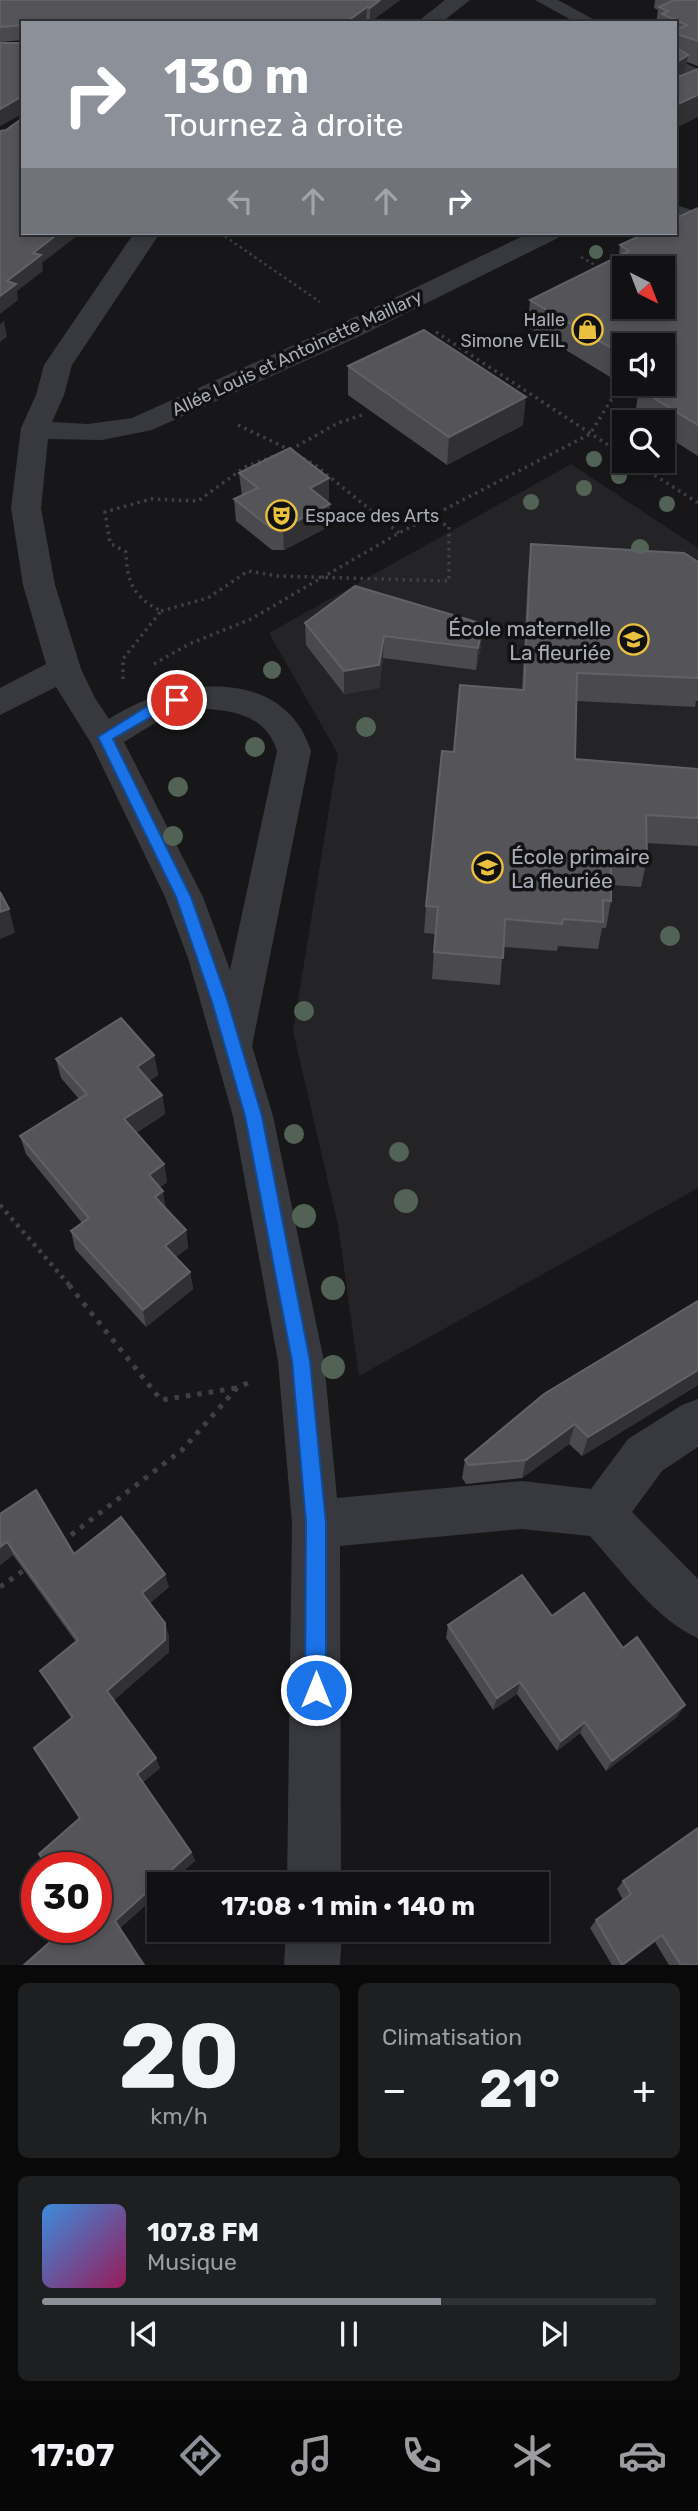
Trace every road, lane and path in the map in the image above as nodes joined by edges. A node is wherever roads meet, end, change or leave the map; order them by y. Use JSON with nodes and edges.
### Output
{"nodes":[{"id":1,"x":459,"y":0,"type":"edge"},
{"id":2,"x":544,"y":0,"type":"edge"},
{"id":3,"x":430,"y":21,"type":"edge"},
{"id":4,"x":587,"y":21,"type":"edge"},
{"id":5,"x":677,"y":66,"type":"edge"},
{"id":6,"x":694,"y":82,"type":"edge"},
{"id":7,"x":677,"y":213,"type":"edge"},
{"id":8,"x":698,"y":220,"type":"edge"},
{"id":9,"x":147,"y":235,"type":"edge"},
{"id":10,"x":222,"y":235,"type":"edge"},
{"id":11,"x":544,"y":235,"type":"edge"},
{"id":12,"x":548,"y":235,"type":"edge"},
{"id":13,"x":606,"y":272,"type":"edge"},
{"id":14,"x":397,"y":307,"type":"junction"},
{"id":15,"x":348,"y":331,"type":"junction"},
{"id":16,"x":617,"y":396,"type":"edge"},
{"id":17,"x":192,"y":403,"type":"junction"},
{"id":18,"x":365,"y":414,"type":"dead end"},
{"id":19,"x":35,"y":428,"type":"junction"},
{"id":20,"x":590,"y":434,"type":"junction"},
{"id":21,"x":612,"y":448,"type":"edge"},
{"id":22,"x":289,"y":450,"type":"junction"},
{"id":23,"x":651,"y":473,"type":"edge"},
{"id":24,"x":14,"y":477,"type":"edge"},
{"id":25,"x":698,"y":503,"type":"edge"},
{"id":26,"x":428,"y":519,"type":"junction"},
{"id":27,"x":399,"y":533,"type":"junction"},
{"id":28,"x":326,"y":576,"type":"junction"},
{"id":29,"x":161,"y":611,"type":"junction"},
{"id":30,"x":64,"y":669,"type":"junction"},
{"id":31,"x":145,"y":669,"type":"dead end"},
{"id":32,"x":134,"y":675,"type":"dead end"},
{"id":33,"x":0,"y":703,"type":"edge"},
{"id":34,"x":105,"y":737,"type":"junction"},
{"id":35,"x":234,"y":1045,"type":"junction"},
{"id":36,"x":0,"y":1205,"type":"edge"},
{"id":37,"x":301,"y":1361,"type":"junction"},
{"id":38,"x":237,"y":1388,"type":"junction"},
{"id":39,"x":698,"y":1421,"type":"edge"},
{"id":40,"x":603,"y":1514,"type":"junction"},
{"id":41,"x":316,"y":1523,"type":"junction"},
{"id":42,"x":53,"y":1549,"type":"edge"},
{"id":43,"x":31,"y":1565,"type":"edge"},
{"id":44,"x":0,"y":1587,"type":"edge"},
{"id":45,"x":698,"y":1613,"type":"edge"},
{"id":46,"x":314,"y":1872,"type":"edge"},
{"id":47,"x":313,"y":1942,"type":"edge"},
{"id":48,"x":312,"y":1965,"type":"edge"}],
"edges":[{"from":1,"to":3,"type":"street"},
{"from":2,"to":4,"type":"lane"},
{"from":5,"to":6,"type":"lane"},
{"from":7,"to":8,"type":"street"},
{"from":9,"to":19,"type":"street"},
{"from":10,"to":15,"type":"path"},
{"from":11,"to":14,"type":"street","name":"Allée Louis et Antoinette Maillary"},
{"from":12,"to":13,"type":"path"},
{"from":14,"to":15,"type":"street","name":"Allée Louis et Antoinette Maillary"},
{"from":14,"to":20,"type":"path"},
{"from":15,"to":17,"type":"street","name":"Allée Louis et Antoinette Maillary"},
{"from":16,"to":20,"type":"path"},
{"from":17,"to":19,"type":"street","name":"Allée Louis et Antoinette Maillary"},
{"from":17,"to":22,"type":"path"},
{"from":18,"to":22,"type":"path"},
{"from":19,"to":24,"type":"street"},
{"from":20,"to":21,"type":"path"},
{"from":20,"to":26,"type":"path"},
{"from":22,"to":27,"type":"path"},
{"from":22,"to":29,"type":"path"},
{"from":23,"to":25,"type":"path"},
{"from":24,"to":30,"type":"street"},
{"from":26,"to":27,"type":"path"},
{"from":26,"to":28,"type":"path"},
{"from":27,"to":28,"type":"path"},
{"from":28,"to":29,"type":"path"},
{"from":28,"to":31,"type":"path"},
{"from":29,"to":32,"type":"path"},
{"from":30,"to":33,"type":"street"},
{"from":30,"to":34,"type":"street"},
{"from":34,"to":35,"type":"street"},
{"from":34,"to":35,"type":"street"},
{"from":35,"to":37,"type":"street"},
{"from":36,"to":38,"type":"path"},
{"from":37,"to":38,"type":"path"},
{"from":37,"to":41,"type":"street"},
{"from":38,"to":42,"type":"path"},
{"from":39,"to":40,"type":"street"},
{"from":40,"to":41,"type":"street"},
{"from":40,"to":45,"type":"street"},
{"from":41,"to":46,"type":"street"},
{"from":43,"to":44,"type":"path"},
{"from":47,"to":48,"type":"street"}]}
